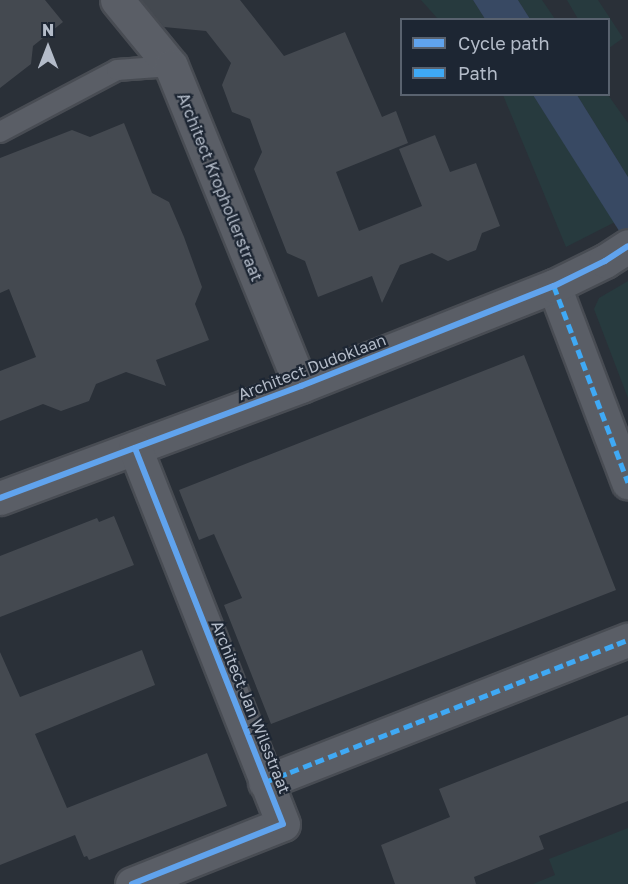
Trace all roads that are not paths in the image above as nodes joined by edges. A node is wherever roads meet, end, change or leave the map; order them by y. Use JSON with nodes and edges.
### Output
{"nodes":[{"id":1,"x":117,"y":0,"type":"edge"},
{"id":2,"x":171,"y":66,"type":"junction"},
{"id":3,"x":0,"y":132,"type":"edge"},
{"id":4,"x":616,"y":254,"type":"edge"},
{"id":5,"x":554,"y":286,"type":"junction"},
{"id":6,"x":301,"y":386,"type":"junction"},
{"id":7,"x":135,"y":448,"type":"junction"},
{"id":8,"x":628,"y":482,"type":"edge"},
{"id":9,"x":0,"y":498,"type":"edge"},
{"id":10,"x":628,"y":640,"type":"edge"},
{"id":11,"x":266,"y":782,"type":"junction"},
{"id":12,"x":132,"y":884,"type":"edge"}],
"edges":[{"from":1,"to":2,"type":"street","name":"Architect Krophollerstraat"},
{"from":2,"to":3,"type":"lane"},
{"from":2,"to":6,"type":"street","name":"Architect Krophollerstraat"},
{"from":4,"to":5,"type":"street","name":"Architect Dudoklaan"},
{"from":5,"to":6,"type":"street","name":"Architect Dudoklaan"},
{"from":5,"to":8,"type":"street"},
{"from":6,"to":7,"type":"street","name":"Architect Dudoklaan"},
{"from":7,"to":9,"type":"street","name":"Architect Dudoklaan"},
{"from":7,"to":11,"type":"street","name":"Architect Jan Wilsstraat"},
{"from":10,"to":11,"type":"street","name":"Architect Jan Wilsstraat"},
{"from":11,"to":12,"type":"street","name":"Architect Jan Wilsstraat"}]}
